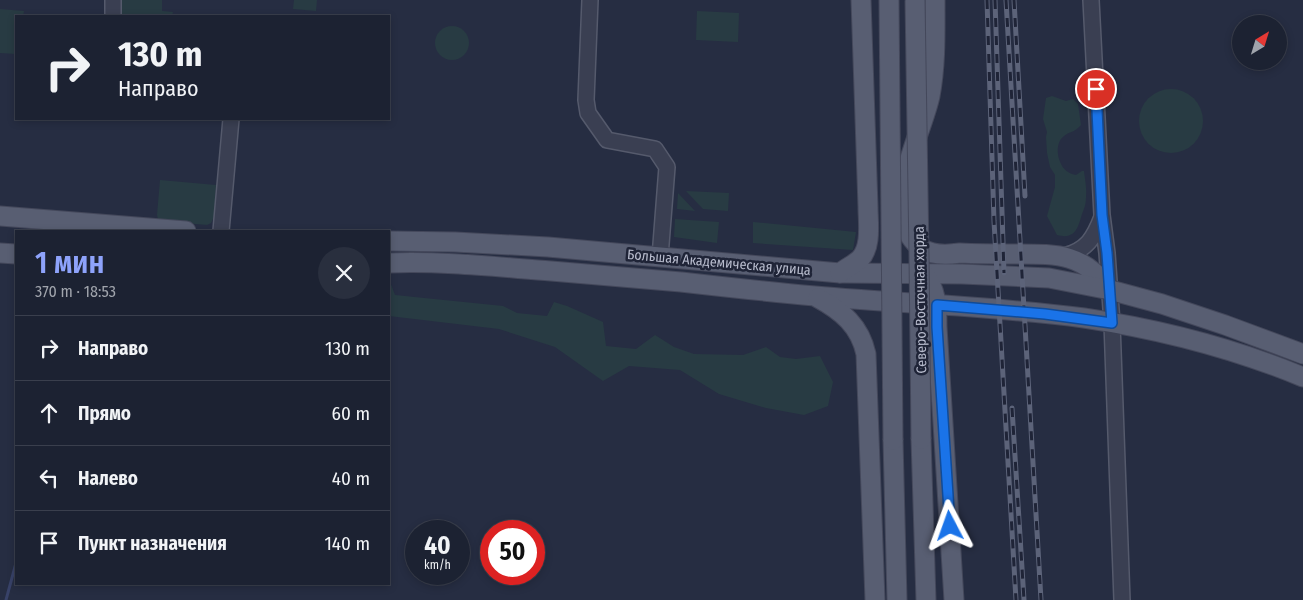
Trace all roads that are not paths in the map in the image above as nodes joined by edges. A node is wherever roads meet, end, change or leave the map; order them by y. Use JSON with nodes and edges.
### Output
{"nodes":[{"id":1,"x":113,"y":0,"type":"edge"},
{"id":2,"x":590,"y":0,"type":"edge"},
{"id":3,"x":861,"y":0,"type":"edge"},
{"id":4,"x":889,"y":0,"type":"edge"},
{"id":5,"x":915,"y":0,"type":"edge"},
{"id":6,"x":935,"y":0,"type":"edge"},
{"id":7,"x":1091,"y":0,"type":"edge"},
{"id":8,"x":113,"y":15,"type":"edge"},
{"id":9,"x":232,"y":120,"type":"edge"},
{"id":10,"x":1102,"y":215,"type":"junction"},
{"id":11,"x":0,"y":216,"type":"edge"},
{"id":12,"x":174,"y":230,"type":"edge"},
{"id":13,"x":221,"y":230,"type":"edge"},
{"id":14,"x":390,"y":241,"type":"edge"},
{"id":15,"x":0,"y":253,"type":"edge"},
{"id":16,"x":15,"y":254,"type":"edge"},
{"id":17,"x":947,"y":255,"type":"junction"},
{"id":18,"x":1064,"y":256,"type":"junction"},
{"id":19,"x":660,"y":257,"type":"junction"},
{"id":20,"x":390,"y":263,"type":"edge"},
{"id":21,"x":840,"y":272,"type":"junction"},
{"id":22,"x":878,"y":272,"type":"junction"},
{"id":23,"x":923,"y":273,"type":"junction"},
{"id":24,"x":1110,"y":290,"type":"junction"},
{"id":25,"x":815,"y":296,"type":"junction"},
{"id":26,"x":937,"y":305,"type":"junction"},
{"id":27,"x":1112,"y":323,"type":"junction"},
{"id":28,"x":1303,"y":354,"type":"edge"},
{"id":29,"x":1303,"y":377,"type":"edge"},
{"id":30,"x":875,"y":600,"type":"edge"},
{"id":31,"x":897,"y":600,"type":"edge"},
{"id":32,"x":926,"y":600,"type":"edge"},
{"id":33,"x":954,"y":600,"type":"edge"},
{"id":34,"x":1122,"y":600,"type":"edge"}],
"edges":[{"from":1,"to":8,"type":"street"},
{"from":2,"to":19,"type":"street"},
{"from":3,"to":21,"type":"main road"},
{"from":4,"to":31,"type":"main road","name":"Северо-Восточная хорда","bridge":true},
{"from":5,"to":32,"type":"main road","name":"Северо-Восточная хорда","bridge":true},
{"from":6,"to":17,"type":"main road"},
{"from":7,"to":10,"type":"street"},
{"from":9,"to":13,"type":"street"},
{"from":10,"to":18,"type":"street"},
{"from":10,"to":24,"type":"street"},
{"from":11,"to":12,"type":"main road"},
{"from":14,"to":19,"type":"main road","name":"Большая Академическая улица"},
{"from":15,"to":16,"type":"main road"},
{"from":17,"to":18,"type":"main road"},
{"from":17,"to":22,"type":"street"},
{"from":18,"to":24,"type":"main road"},
{"from":19,"to":21,"type":"main road","name":"Большая Академическая улица"},
{"from":20,"to":25,"type":"main road","name":"Большая Академическая улица"},
{"from":21,"to":22,"type":"main road","name":"Большая Академическая улица"},
{"from":22,"to":23,"type":"main road","name":"Большая Академическая улица"},
{"from":23,"to":24,"type":"main road","name":"Большая Академическая улица"},
{"from":23,"to":26,"type":"main road"},
{"from":24,"to":27,"type":"street"},
{"from":24,"to":28,"type":"main road","name":"Большая Академическая улица"},
{"from":25,"to":26,"type":"main road","name":"Большая Академическая улица"},
{"from":25,"to":30,"type":"main road"},
{"from":26,"to":27,"type":"main road","name":"Большая Академическая улица"},
{"from":26,"to":33,"type":"main road"},
{"from":27,"to":29,"type":"main road","name":"Большая Академическая улица"},
{"from":27,"to":34,"type":"street"}]}
